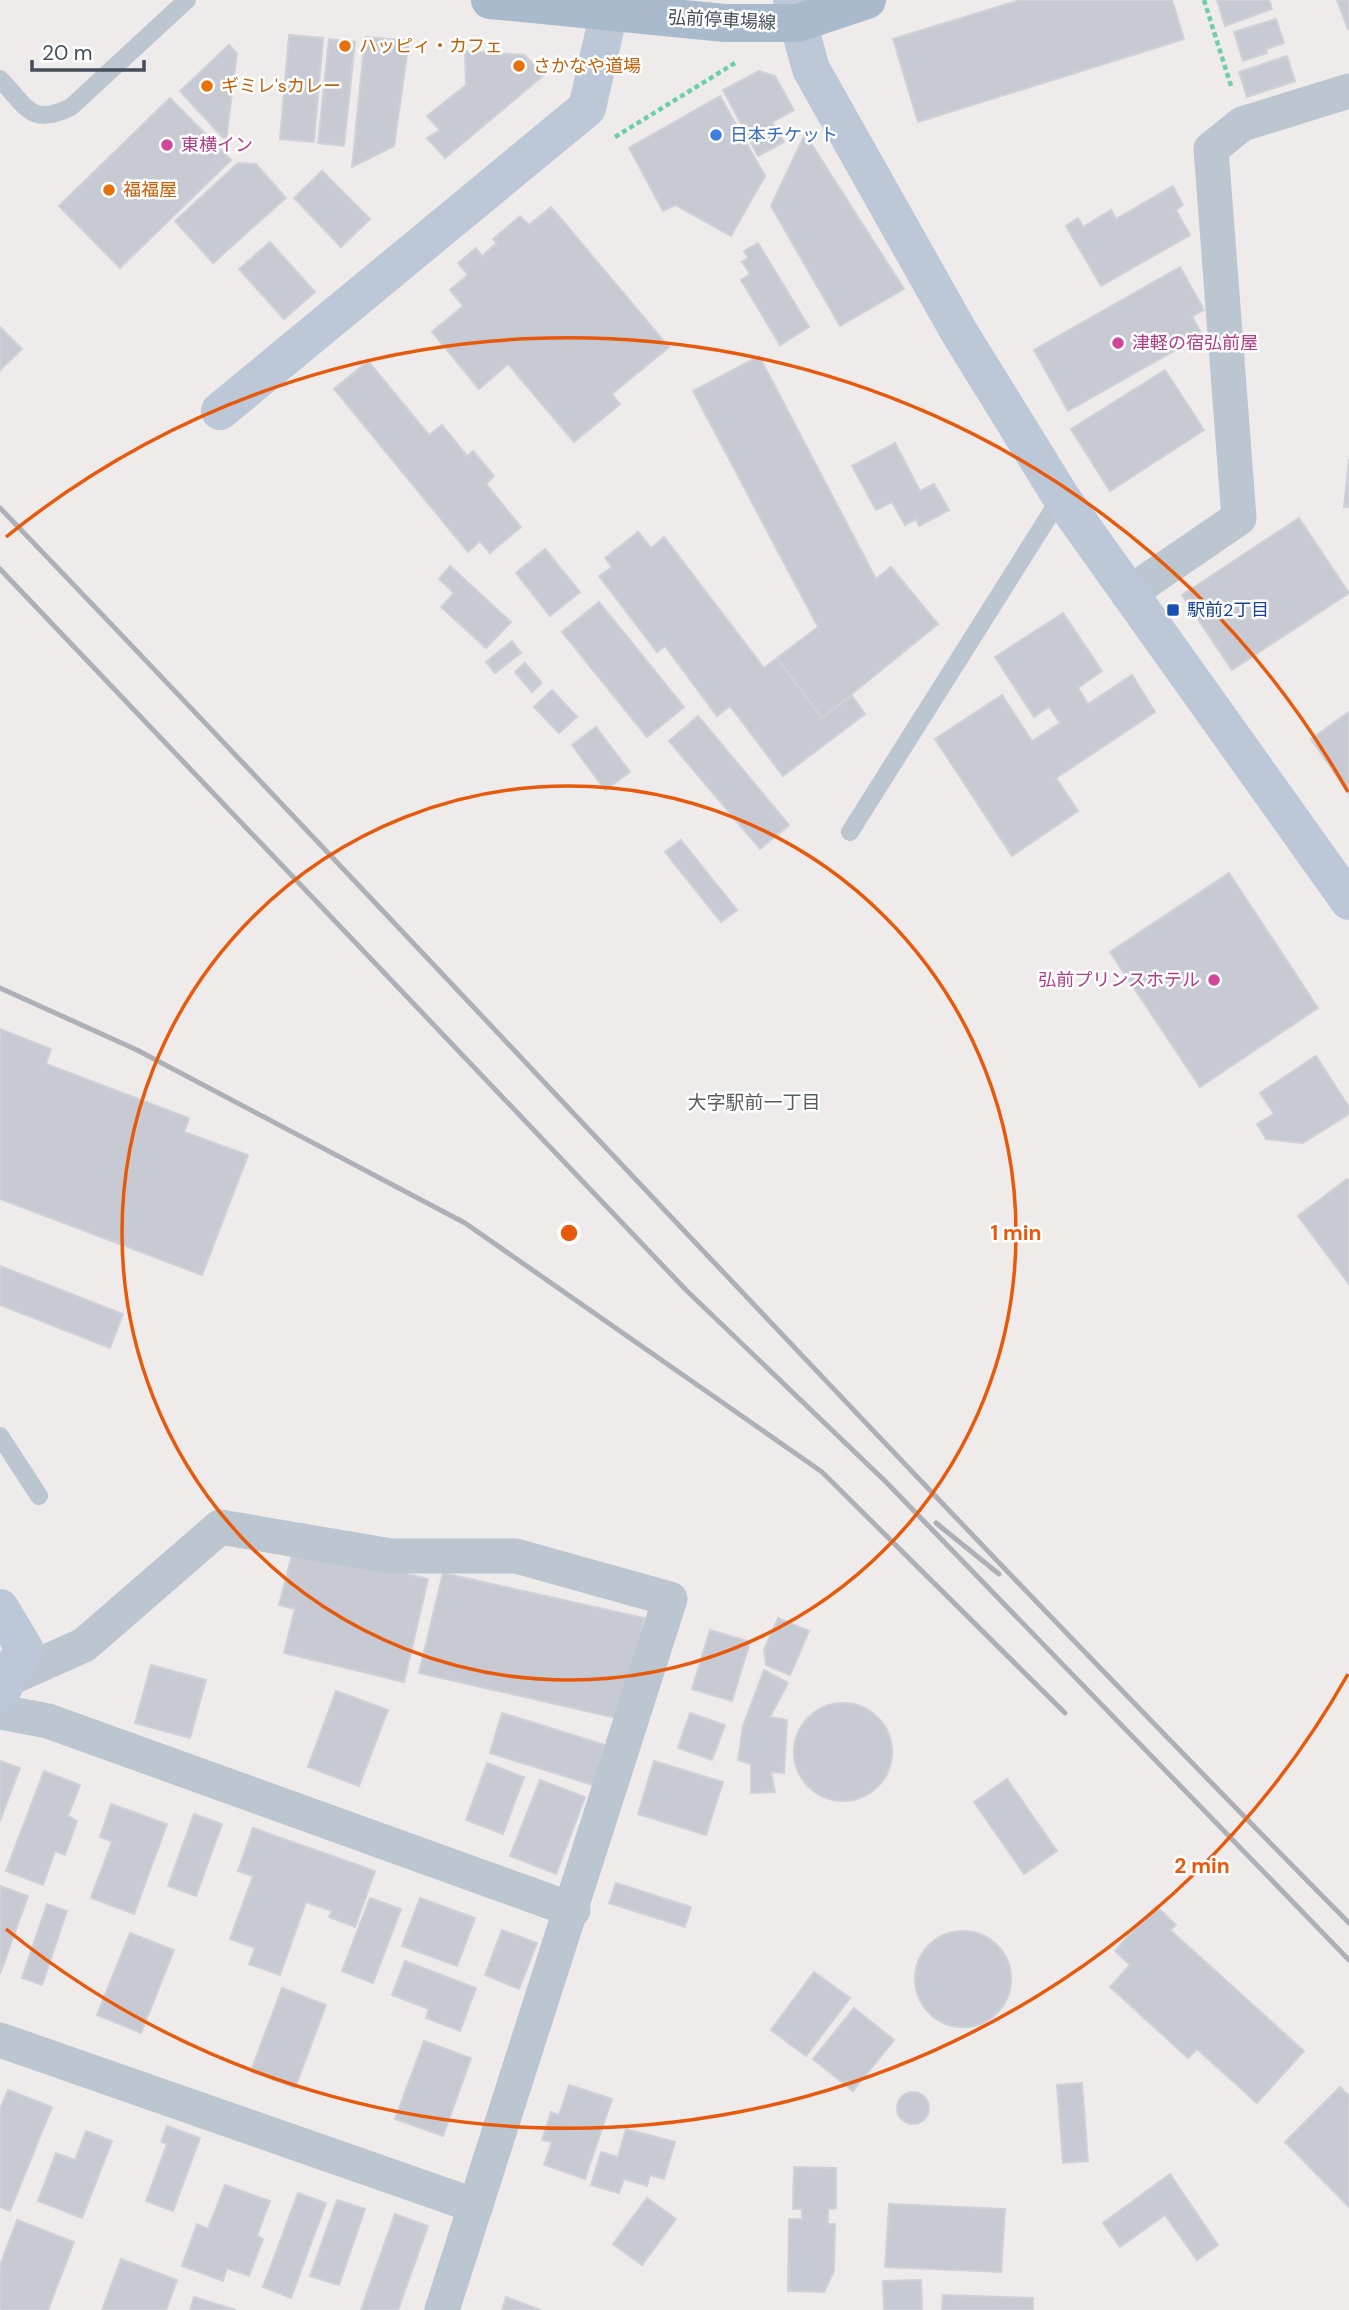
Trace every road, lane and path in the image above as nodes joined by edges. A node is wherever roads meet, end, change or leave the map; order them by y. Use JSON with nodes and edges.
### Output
{"nodes":[{"id":1,"x":187,"y":0,"type":"edge"},
{"id":2,"x":490,"y":0,"type":"edge"},
{"id":3,"x":867,"y":0,"type":"edge"},
{"id":4,"x":1204,"y":0,"type":"edge"},
{"id":5,"x":795,"y":11,"type":"edge"},
{"id":6,"x":610,"y":12,"type":"junction"},
{"id":7,"x":743,"y":58,"type":"dead end"},
{"id":8,"x":0,"y":79,"type":"edge"},
{"id":9,"x":1349,"y":92,"type":"edge"},
{"id":10,"x":587,"y":108,"type":"junction"},
{"id":11,"x":1242,"y":124,"type":"junction"},
{"id":12,"x":220,"y":411,"type":"dead end"},
{"id":13,"x":1061,"y":497,"type":"junction"},
{"id":14,"x":1128,"y":594,"type":"junction"},
{"id":15,"x":850,"y":832,"type":"dead end"},
{"id":16,"x":1349,"y":901,"type":"edge"},
{"id":17,"x":0,"y":1436,"type":"edge"},
{"id":18,"x":39,"y":1496,"type":"dead end"},
{"id":19,"x":0,"y":1608,"type":"edge"},
{"id":20,"x":3,"y":1695,"type":"edge"},
{"id":21,"x":573,"y":1910,"type":"junction"},
{"id":22,"x":0,"y":2040,"type":"edge"},
{"id":23,"x":476,"y":2206,"type":"junction"},
{"id":24,"x":442,"y":2310,"type":"edge"}],
"edges":[{"from":1,"to":8,"type":"lane"},
{"from":2,"to":6,"type":"main road","name":"弘前停車場線"},
{"from":3,"to":5,"type":"main road","name":"弘前停車場線"},
{"from":4,"to":11,"type":"path"},
{"from":5,"to":6,"type":"main road","name":"弘前停車場線"},
{"from":5,"to":13,"type":"street"},
{"from":6,"to":10,"type":"street"},
{"from":7,"to":10,"type":"path"},
{"from":9,"to":11,"type":"street"},
{"from":10,"to":12,"type":"street"},
{"from":11,"to":14,"type":"street"},
{"from":13,"to":14,"type":"street"},
{"from":13,"to":15,"type":"lane"},
{"from":14,"to":16,"type":"street"},
{"from":17,"to":18,"type":"lane"},
{"from":19,"to":20,"type":"street"},
{"from":20,"to":21,"type":"street"},
{"from":20,"to":21,"type":"street"},
{"from":21,"to":23,"type":"street"},
{"from":22,"to":23,"type":"street"},
{"from":23,"to":24,"type":"street"}]}
